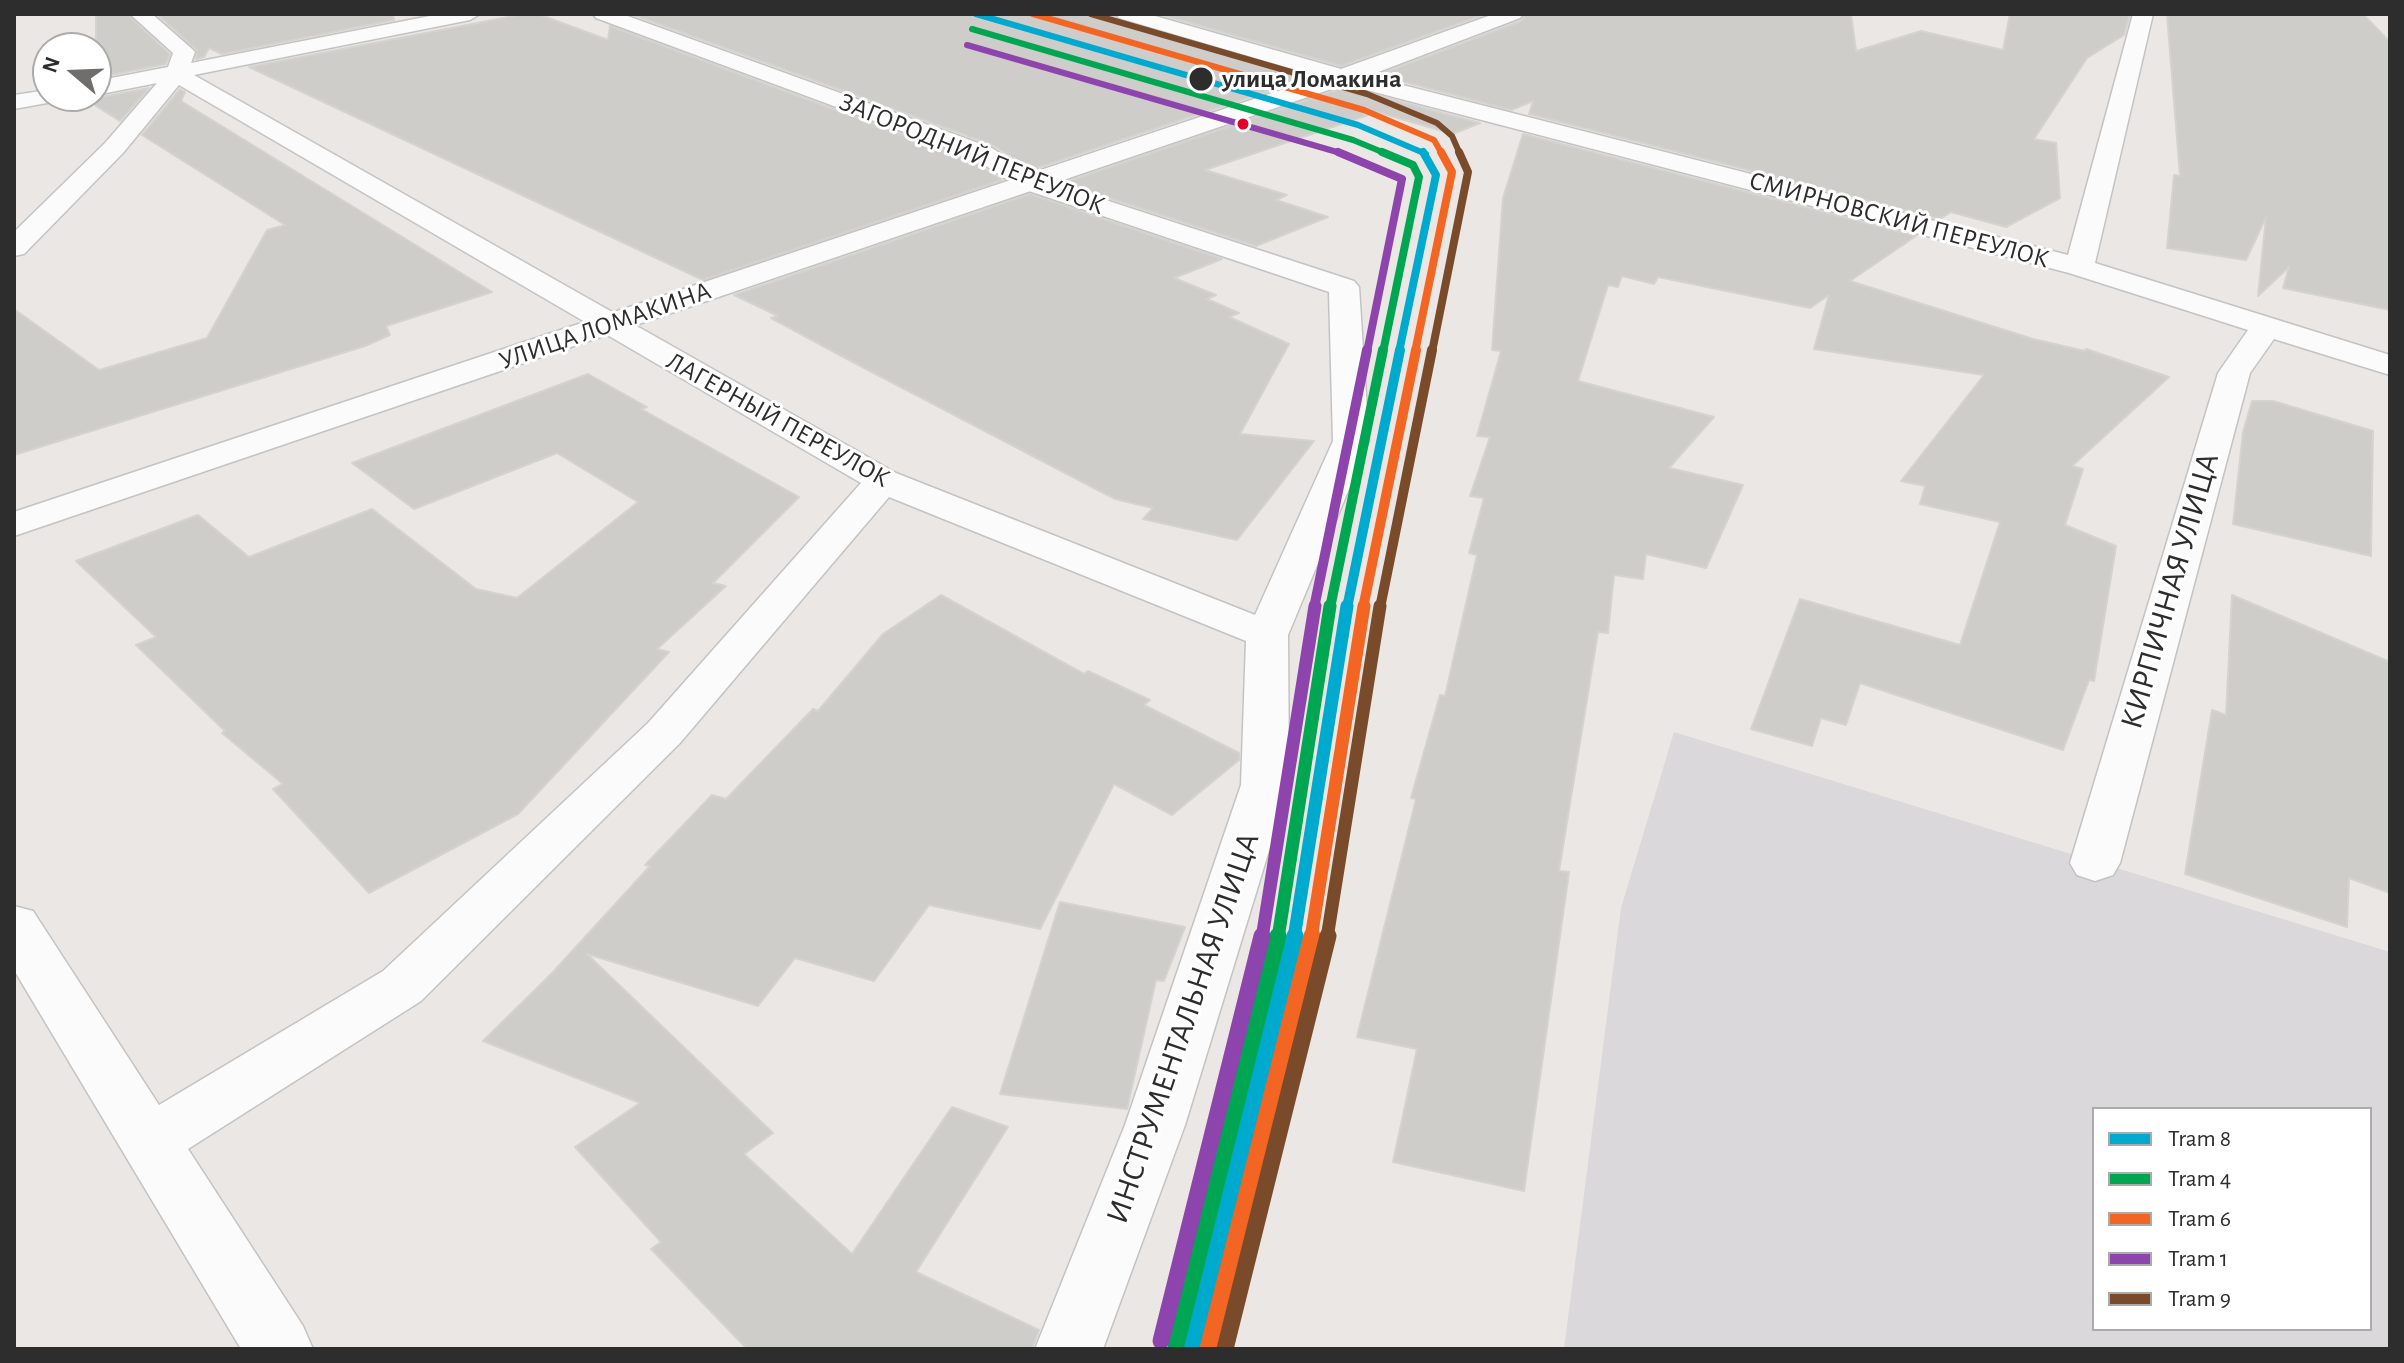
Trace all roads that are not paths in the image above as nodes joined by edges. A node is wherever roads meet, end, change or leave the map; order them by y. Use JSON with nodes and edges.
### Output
{"nodes":[{"id":1,"x":140,"y":14,"type":"edge"},
{"id":2,"x":470,"y":14,"type":"edge"},
{"id":3,"x":603,"y":14,"type":"edge"},
{"id":4,"x":1126,"y":14,"type":"edge"},
{"id":5,"x":1513,"y":14,"type":"edge"},
{"id":6,"x":2143,"y":14,"type":"edge"},
{"id":7,"x":176,"y":74,"type":"junction"},
{"id":8,"x":1344,"y":77,"type":"junction"},
{"id":9,"x":112,"y":85,"type":"edge"},
{"id":10,"x":1029,"y":183,"type":"junction"},
{"id":11,"x":14,"y":248,"type":"edge"},
{"id":12,"x":2079,"y":267,"type":"junction"},
{"id":13,"x":1344,"y":287,"type":"joint"},
{"id":14,"x":608,"y":325,"type":"junction"},
{"id":15,"x":2266,"y":328,"type":"junction"},
{"id":16,"x":2390,"y":365,"type":"edge"},
{"id":17,"x":883,"y":481,"type":"junction"},
{"id":18,"x":14,"y":525,"type":"edge"},
{"id":19,"x":1267,"y":635,"type":"junction"},
{"id":20,"x":2095,"y":863,"type":"dead end"},
{"id":21,"x":14,"y":925,"type":"edge"},
{"id":22,"x":149,"y":1142,"type":"junction"},
{"id":23,"x":279,"y":1349,"type":"edge"},
{"id":24,"x":1069,"y":1349,"type":"edge"}],
"edges":[{"from":1,"to":7,"type":"street"},
{"from":2,"to":7,"type":"street"},
{"from":3,"to":10,"type":"street","name":"ЗАГОРОДНИЙ ПЕРЕУЛОК"},
{"from":4,"to":8,"type":"street","name":"СМИРНОВСКИЙ ПЕРЕУЛОК"},
{"from":5,"to":8,"type":"street","name":"УЛИЦА ЛОМАКИНА"},
{"from":6,"to":12,"type":"street"},
{"from":7,"to":9,"type":"street"},
{"from":7,"to":11,"type":"street"},
{"from":7,"to":14,"type":"street","name":"ЛАГЕРНЫЙ ПЕРЕУЛОК"},
{"from":8,"to":10,"type":"street","name":"УЛИЦА ЛОМАКИНА"},
{"from":8,"to":12,"type":"street","name":"СМИРНОВСКИЙ ПЕРЕУЛОК"},
{"from":10,"to":13,"type":"street","name":"ЗАГОРОДНИЙ ПЕРЕУЛОК"},
{"from":10,"to":14,"type":"street","name":"УЛИЦА ЛОМАКИНА"},
{"from":12,"to":15,"type":"street","name":"СМИРНОВСКИЙ ПЕРЕУЛОК"},
{"from":13,"to":19,"type":"street","name":"ИНСТРУМЕНТАЛЬНАЯ УЛИЦА"},
{"from":14,"to":17,"type":"street","name":"ЛАГЕРНЫЙ ПЕРЕУЛОК"},
{"from":14,"to":18,"type":"street","name":"УЛИЦА ЛОМАКИНА"},
{"from":15,"to":16,"type":"street","name":"СМИРНОВСКИЙ ПЕРЕУЛОК"},
{"from":15,"to":20,"type":"street","name":"КИРПИЧНАЯ УЛИЦА"},
{"from":17,"to":19,"type":"street","name":"ЛАГЕРНЫЙ ПЕРЕУЛОК"},
{"from":17,"to":22,"type":"street"},
{"from":19,"to":24,"type":"street","name":"ИНСТРУМЕНТАЛЬНАЯ УЛИЦА"},
{"from":21,"to":22,"type":"street"},
{"from":22,"to":23,"type":"street"}]}
